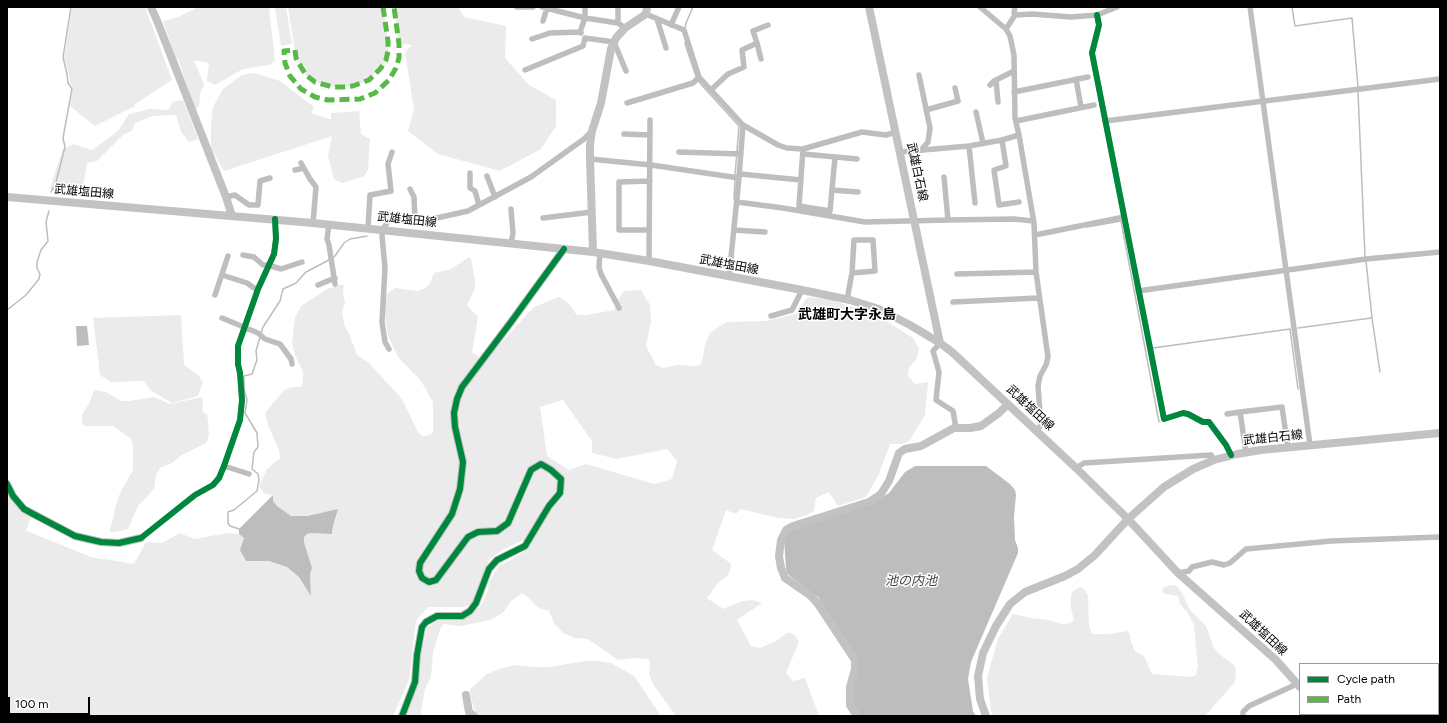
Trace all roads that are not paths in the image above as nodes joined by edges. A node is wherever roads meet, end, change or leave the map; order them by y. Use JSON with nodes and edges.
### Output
{"nodes":[{"id":1,"x":151,"y":7,"type":"edge"},
{"id":2,"x":518,"y":7,"type":"edge"},
{"id":3,"x":533,"y":7,"type":"edge"},
{"id":4,"x":585,"y":7,"type":"edge"},
{"id":5,"x":618,"y":7,"type":"edge"},
{"id":6,"x":679,"y":7,"type":"edge"},
{"id":7,"x":869,"y":7,"type":"edge"},
{"id":8,"x":980,"y":7,"type":"edge"},
{"id":9,"x":1015,"y":7,"type":"edge"},
{"id":10,"x":1117,"y":7,"type":"edge"},
{"id":11,"x":1250,"y":7,"type":"edge"},
{"id":12,"x":544,"y":8,"type":"edge"},
{"id":13,"x":646,"y":10,"type":"edge"},
{"id":14,"x":1097,"y":14,"type":"junction"},
{"id":15,"x":1015,"y":15,"type":"junction"},
{"id":16,"x":585,"y":18,"type":"junction"},
{"id":17,"x":657,"y":19,"type":"junction"},
{"id":18,"x":543,"y":21,"type":"dead end"},
{"id":19,"x":671,"y":24,"type":"junction"},
{"id":20,"x":768,"y":25,"type":"dead end"},
{"id":21,"x":622,"y":26,"type":"junction"},
{"id":22,"x":1006,"y":29,"type":"junction"},
{"id":23,"x":580,"y":32,"type":"junction"},
{"id":24,"x":585,"y":38,"type":"junction"},
{"id":25,"x":532,"y":39,"type":"dead end"},
{"id":26,"x":614,"y":42,"type":"junction"},
{"id":27,"x":757,"y":43,"type":"junction"},
{"id":28,"x":666,"y":48,"type":"dead end"},
{"id":29,"x":761,"y":59,"type":"dead end"},
{"id":30,"x":525,"y":70,"type":"dead end"},
{"id":31,"x":626,"y":71,"type":"dead end"},
{"id":32,"x":1014,"y":71,"type":"junction"},
{"id":33,"x":919,"y":74,"type":"dead end"},
{"id":34,"x":1088,"y":76,"type":"dead end"},
{"id":35,"x":699,"y":77,"type":"junction"},
{"id":36,"x":1076,"y":79,"type":"junction"},
{"id":37,"x":1440,"y":79,"type":"edge"},
{"id":38,"x":996,"y":80,"type":"junction"},
{"id":39,"x":990,"y":85,"type":"dead end"},
{"id":40,"x":955,"y":88,"type":"dead end"},
{"id":41,"x":711,"y":90,"type":"junction"},
{"id":42,"x":1014,"y":92,"type":"junction"},
{"id":43,"x":998,"y":102,"type":"dead end"},
{"id":44,"x":1262,"y":102,"type":"junction"},
{"id":45,"x":627,"y":103,"type":"dead end"},
{"id":46,"x":1094,"y":105,"type":"dead end"},
{"id":47,"x":1081,"y":107,"type":"junction"},
{"id":48,"x":926,"y":110,"type":"junction"},
{"id":49,"x":976,"y":112,"type":"dead end"},
{"id":50,"x":650,"y":120,"type":"dead end"},
{"id":51,"x":1016,"y":121,"type":"junction"},
{"id":52,"x":1105,"y":121,"type":"junction"},
{"id":53,"x":743,"y":125,"type":"junction"},
{"id":54,"x":592,"y":131,"type":"junction"},
{"id":55,"x":896,"y":132,"type":"junction"},
{"id":56,"x":624,"y":134,"type":"dead end"},
{"id":57,"x":650,"y":134,"type":"junction"},
{"id":58,"x":1019,"y":134,"type":"junction"},
{"id":59,"x":1002,"y":140,"type":"junction"},
{"id":60,"x":983,"y":144,"type":"junction"},
{"id":61,"x":969,"y":146,"type":"junction"},
{"id":62,"x":920,"y":150,"type":"junction"},
{"id":63,"x":392,"y":152,"type":"dead end"},
{"id":64,"x":679,"y":152,"type":"dead end"},
{"id":65,"x":803,"y":152,"type":"junction"},
{"id":66,"x":900,"y":152,"type":"junction"},
{"id":67,"x":741,"y":154,"type":"junction"},
{"id":68,"x":835,"y":157,"type":"junction"},
{"id":69,"x":590,"y":159,"type":"junction"},
{"id":70,"x":857,"y":159,"type":"dead end"},
{"id":71,"x":650,"y":165,"type":"junction"},
{"id":72,"x":296,"y":170,"type":"dead end"},
{"id":73,"x":470,"y":173,"type":"dead end"},
{"id":74,"x":487,"y":176,"type":"dead end"},
{"id":75,"x":740,"y":176,"type":"junction"},
{"id":76,"x":944,"y":177,"type":"dead end"},
{"id":77,"x":270,"y":178,"type":"dead end"},
{"id":78,"x":801,"y":180,"type":"junction"},
{"id":79,"x":650,"y":181,"type":"junction"},
{"id":80,"x":410,"y":189,"type":"dead end"},
{"id":81,"x":832,"y":190,"type":"junction"},
{"id":82,"x":858,"y":192,"type":"dead end"},
{"id":83,"x":7,"y":197,"type":"edge"},
{"id":84,"x":226,"y":197,"type":"junction"},
{"id":85,"x":495,"y":197,"type":"junction"},
{"id":86,"x":737,"y":202,"type":"junction"},
{"id":87,"x":1019,"y":202,"type":"dead end"},
{"id":88,"x":975,"y":204,"type":"dead end"},
{"id":89,"x":479,"y":205,"type":"junction"},
{"id":90,"x":511,"y":209,"type":"dead end"},
{"id":91,"x":592,"y":212,"type":"junction"},
{"id":92,"x":232,"y":216,"type":"junction"},
{"id":93,"x":1124,"y":217,"type":"junction"},
{"id":94,"x":543,"y":218,"type":"dead end"},
{"id":95,"x":274,"y":219,"type":"junction"},
{"id":96,"x":915,"y":220,"type":"junction"},
{"id":97,"x":948,"y":220,"type":"junction"},
{"id":98,"x":1033,"y":221,"type":"junction"},
{"id":99,"x":415,"y":222,"type":"junction"},
{"id":100,"x":313,"y":223,"type":"junction"},
{"id":101,"x":329,"y":224,"type":"junction"},
{"id":102,"x":368,"y":228,"type":"junction"},
{"id":103,"x":383,"y":229,"type":"junction"},
{"id":104,"x":649,"y":230,"type":"junction"},
{"id":105,"x":734,"y":230,"type":"junction"},
{"id":106,"x":765,"y":232,"type":"dead end"},
{"id":107,"x":1035,"y":235,"type":"junction"},
{"id":108,"x":511,"y":243,"type":"junction"},
{"id":109,"x":564,"y":249,"type":"junction"},
{"id":110,"x":1440,"y":252,"type":"edge"},
{"id":111,"x":597,"y":253,"type":"junction"},
{"id":112,"x":243,"y":255,"type":"dead end"},
{"id":113,"x":228,"y":256,"type":"dead end"},
{"id":114,"x":649,"y":261,"type":"junction"},
{"id":115,"x":302,"y":262,"type":"dead end"},
{"id":116,"x":268,"y":265,"type":"junction"},
{"id":117,"x":1287,"y":271,"type":"junction"},
{"id":118,"x":1036,"y":272,"type":"junction"},
{"id":119,"x":852,"y":273,"type":"junction"},
{"id":120,"x":957,"y":274,"type":"dead end"},
{"id":121,"x":222,"y":275,"type":"junction"},
{"id":122,"x":729,"y":277,"type":"junction"},
{"id":123,"x":318,"y":285,"type":"dead end"},
{"id":124,"x":258,"y":289,"type":"junction"},
{"id":125,"x":802,"y":290,"type":"junction"},
{"id":126,"x":1138,"y":291,"type":"junction"},
{"id":127,"x":215,"y":295,"type":"dead end"},
{"id":128,"x":1038,"y":298,"type":"junction"},
{"id":129,"x":847,"y":300,"type":"junction"},
{"id":130,"x":953,"y":302,"type":"dead end"},
{"id":131,"x":619,"y":308,"type":"dead end"},
{"id":132,"x":771,"y":316,"type":"dead end"},
{"id":133,"x":222,"y":318,"type":"dead end"},
{"id":134,"x":244,"y":328,"type":"junction"},
{"id":135,"x":940,"y":343,"type":"junction"},
{"id":136,"x":389,"y":349,"type":"dead end"},
{"id":137,"x":292,"y":364,"type":"dead end"},
{"id":138,"x":1008,"y":404,"type":"junction"},
{"id":139,"x":1240,"y":412,"type":"junction"},
{"id":140,"x":1227,"y":414,"type":"dead end"},
{"id":141,"x":956,"y":428,"type":"junction"},
{"id":142,"x":1037,"y":430,"type":"junction"},
{"id":143,"x":1440,"y":433,"type":"edge"},
{"id":144,"x":1310,"y":446,"type":"junction"},
{"id":145,"x":1288,"y":448,"type":"junction"},
{"id":146,"x":1246,"y":452,"type":"junction"},
{"id":147,"x":1231,"y":455,"type":"junction"},
{"id":148,"x":1214,"y":460,"type":"junction"},
{"id":149,"x":224,"y":466,"type":"junction"},
{"id":150,"x":1076,"y":468,"type":"junction"},
{"id":151,"x":249,"y":474,"type":"dead end"},
{"id":152,"x":7,"y":484,"type":"edge"},
{"id":153,"x":1128,"y":519,"type":"junction"},
{"id":154,"x":1440,"y":537,"type":"edge"},
{"id":155,"x":141,"y":538,"type":"joint"},
{"id":156,"x":1178,"y":572,"type":"junction"},
{"id":157,"x":1298,"y":685,"type":"edge"},
{"id":158,"x":466,"y":695,"type":"dead end"},
{"id":159,"x":402,"y":716,"type":"edge"},
{"id":160,"x":474,"y":716,"type":"edge"},
{"id":161,"x":857,"y":716,"type":"edge"},
{"id":162,"x":986,"y":716,"type":"edge"},
{"id":163,"x":1242,"y":716,"type":"edge"}],
"edges":[{"from":1,"to":84,"type":"street"},
{"from":2,"to":3,"type":"street"},
{"from":4,"to":16,"type":"street"},
{"from":5,"to":21,"type":"street"},
{"from":6,"to":19,"type":"street"},
{"from":7,"to":55,"type":"street","name":"武雄白石線"},
{"from":8,"to":22,"type":"street"},
{"from":9,"to":15,"type":"street"},
{"from":10,"to":14,"type":"street"},
{"from":11,"to":44,"type":"street"},
{"from":12,"to":16,"type":"street"},
{"from":12,"to":18,"type":"street"},
{"from":13,"to":17,"type":"street"},
{"from":13,"to":21,"type":"street"},
{"from":14,"to":15,"type":"street"},
{"from":14,"to":52,"type":"street"},
{"from":15,"to":22,"type":"street"},
{"from":16,"to":21,"type":"street"},
{"from":16,"to":23,"type":"street"},
{"from":17,"to":19,"type":"street"},
{"from":17,"to":28,"type":"street"},
{"from":19,"to":35,"type":"street"},
{"from":20,"to":27,"type":"street"},
{"from":21,"to":26,"type":"street"},
{"from":22,"to":32,"type":"street"},
{"from":23,"to":24,"type":"street"},
{"from":23,"to":25,"type":"street"},
{"from":24,"to":26,"type":"street"},
{"from":24,"to":30,"type":"street"},
{"from":26,"to":31,"type":"street"},
{"from":26,"to":54,"type":"street"},
{"from":27,"to":29,"type":"street"},
{"from":27,"to":41,"type":"street"},
{"from":32,"to":38,"type":"street"},
{"from":32,"to":42,"type":"street"},
{"from":33,"to":48,"type":"street"},
{"from":34,"to":36,"type":"street"},
{"from":35,"to":41,"type":"street"},
{"from":35,"to":45,"type":"street"},
{"from":36,"to":42,"type":"street"},
{"from":36,"to":47,"type":"street"},
{"from":37,"to":44,"type":"street"},
{"from":38,"to":39,"type":"street"},
{"from":38,"to":43,"type":"street"},
{"from":40,"to":48,"type":"street"},
{"from":41,"to":53,"type":"street"},
{"from":42,"to":51,"type":"street"},
{"from":44,"to":52,"type":"street"},
{"from":44,"to":117,"type":"street"},
{"from":46,"to":47,"type":"street"},
{"from":47,"to":51,"type":"street"},
{"from":48,"to":62,"type":"street"},
{"from":49,"to":60,"type":"street"},
{"from":50,"to":57,"type":"street"},
{"from":51,"to":58,"type":"street"},
{"from":52,"to":93,"type":"street"},
{"from":53,"to":65,"type":"street"},
{"from":53,"to":67,"type":"street"},
{"from":54,"to":69,"type":"street"},
{"from":54,"to":85,"type":"street"},
{"from":55,"to":65,"type":"street"},
{"from":55,"to":66,"type":"street","name":"武雄白石線"},
{"from":56,"to":57,"type":"street"},
{"from":57,"to":71,"type":"street"},
{"from":58,"to":59,"type":"street"},
{"from":58,"to":98,"type":"street"},
{"from":59,"to":60,"type":"street"},
{"from":59,"to":87,"type":"street"},
{"from":60,"to":61,"type":"street"},
{"from":61,"to":62,"type":"street"},
{"from":61,"to":88,"type":"street"},
{"from":62,"to":66,"type":"street"},
{"from":63,"to":102,"type":"street"},
{"from":64,"to":67,"type":"street"},
{"from":65,"to":68,"type":"street"},
{"from":65,"to":78,"type":"street"},
{"from":66,"to":96,"type":"street","name":"武雄白石線"},
{"from":67,"to":75,"type":"street"},
{"from":68,"to":70,"type":"street"},
{"from":68,"to":81,"type":"street"},
{"from":69,"to":71,"type":"street"},
{"from":69,"to":91,"type":"street"},
{"from":71,"to":75,"type":"street"},
{"from":71,"to":79,"type":"street"},
{"from":72,"to":100,"type":"street"},
{"from":73,"to":89,"type":"street"},
{"from":74,"to":85,"type":"street"},
{"from":75,"to":78,"type":"street"},
{"from":75,"to":86,"type":"street"},
{"from":76,"to":97,"type":"street"},
{"from":77,"to":84,"type":"street"},
{"from":78,"to":81,"type":"street"},
{"from":79,"to":104,"type":"street"},
{"from":79,"to":104,"type":"street"},
{"from":80,"to":99,"type":"street"},
{"from":81,"to":82,"type":"street"},
{"from":83,"to":92,"type":"street","name":"武雄塩田線"},
{"from":84,"to":92,"type":"street"},
{"from":85,"to":89,"type":"street"},
{"from":86,"to":96,"type":"street"},
{"from":86,"to":105,"type":"street"},
{"from":89,"to":99,"type":"street"},
{"from":90,"to":108,"type":"street"},
{"from":91,"to":94,"type":"street"},
{"from":91,"to":111,"type":"street"},
{"from":92,"to":95,"type":"street","name":"武雄塩田線"},
{"from":93,"to":107,"type":"street"},
{"from":93,"to":126,"type":"street"},
{"from":95,"to":100,"type":"street","name":"武雄塩田線"},
{"from":95,"to":116,"type":"street"},
{"from":96,"to":97,"type":"street"},
{"from":96,"to":135,"type":"street","name":"武雄白石線"},
{"from":97,"to":98,"type":"street"},
{"from":98,"to":107,"type":"street"},
{"from":99,"to":103,"type":"street"},
{"from":100,"to":101,"type":"street","name":"武雄塩田線"},
{"from":101,"to":102,"type":"street","name":"武雄塩田線"},
{"from":101,"to":123,"type":"street"},
{"from":102,"to":103,"type":"street","name":"武雄塩田線"},
{"from":103,"to":108,"type":"street","name":"武雄塩田線"},
{"from":103,"to":136,"type":"street"},
{"from":104,"to":114,"type":"street"},
{"from":105,"to":106,"type":"street"},
{"from":105,"to":122,"type":"street"},
{"from":107,"to":118,"type":"street"},
{"from":108,"to":109,"type":"street","name":"武雄塩田線"},
{"from":109,"to":111,"type":"street","name":"武雄塩田線"},
{"from":109,"to":159,"type":"street"},
{"from":110,"to":117,"type":"street"},
{"from":111,"to":114,"type":"street","name":"武雄塩田線"},
{"from":111,"to":131,"type":"street"},
{"from":112,"to":116,"type":"street"},
{"from":113,"to":121,"type":"street"},
{"from":114,"to":122,"type":"street","name":"武雄塩田線"},
{"from":115,"to":116,"type":"street"},
{"from":116,"to":124,"type":"street"},
{"from":117,"to":126,"type":"street"},
{"from":117,"to":144,"type":"street"},
{"from":118,"to":120,"type":"street"},
{"from":118,"to":128,"type":"street"},
{"from":119,"to":119,"type":"street"},
{"from":119,"to":129,"type":"street"},
{"from":121,"to":124,"type":"street"},
{"from":121,"to":127,"type":"street"},
{"from":122,"to":125,"type":"street","name":"武雄塩田線"},
{"from":124,"to":134,"type":"street"},
{"from":125,"to":129,"type":"street","name":"武雄塩田線"},
{"from":125,"to":132,"type":"street"},
{"from":126,"to":147,"type":"street"},
{"from":128,"to":130,"type":"street"},
{"from":128,"to":142,"type":"street"},
{"from":129,"to":135,"type":"street","name":"武雄塩田線"},
{"from":133,"to":134,"type":"street"},
{"from":134,"to":137,"type":"street"},
{"from":134,"to":149,"type":"street"},
{"from":135,"to":138,"type":"street","name":"武雄塩田線"},
{"from":135,"to":141,"type":"street"},
{"from":138,"to":141,"type":"street"},
{"from":138,"to":142,"type":"street","name":"武雄塩田線"},
{"from":139,"to":140,"type":"street"},
{"from":139,"to":145,"type":"street"},
{"from":139,"to":146,"type":"street"},
{"from":141,"to":161,"type":"street"},
{"from":142,"to":150,"type":"street","name":"武雄塩田線"},
{"from":143,"to":144,"type":"street","name":"武雄白石線"},
{"from":144,"to":145,"type":"street","name":"武雄白石線"},
{"from":145,"to":146,"type":"street","name":"武雄白石線"},
{"from":146,"to":147,"type":"street","name":"武雄白石線"},
{"from":147,"to":148,"type":"street","name":"武雄白石線"},
{"from":148,"to":150,"type":"street"},
{"from":148,"to":153,"type":"street","name":"武雄白石線"},
{"from":149,"to":151,"type":"street"},
{"from":149,"to":155,"type":"street"},
{"from":150,"to":153,"type":"street","name":"武雄塩田線"},
{"from":152,"to":155,"type":"street"},
{"from":153,"to":156,"type":"street","name":"武雄塩田線"},
{"from":153,"to":162,"type":"street","name":"武雄白石線"},
{"from":154,"to":156,"type":"street"},
{"from":156,"to":157,"type":"street","name":"武雄塩田線"},
{"from":157,"to":163,"type":"street"},
{"from":158,"to":160,"type":"street"}]}
